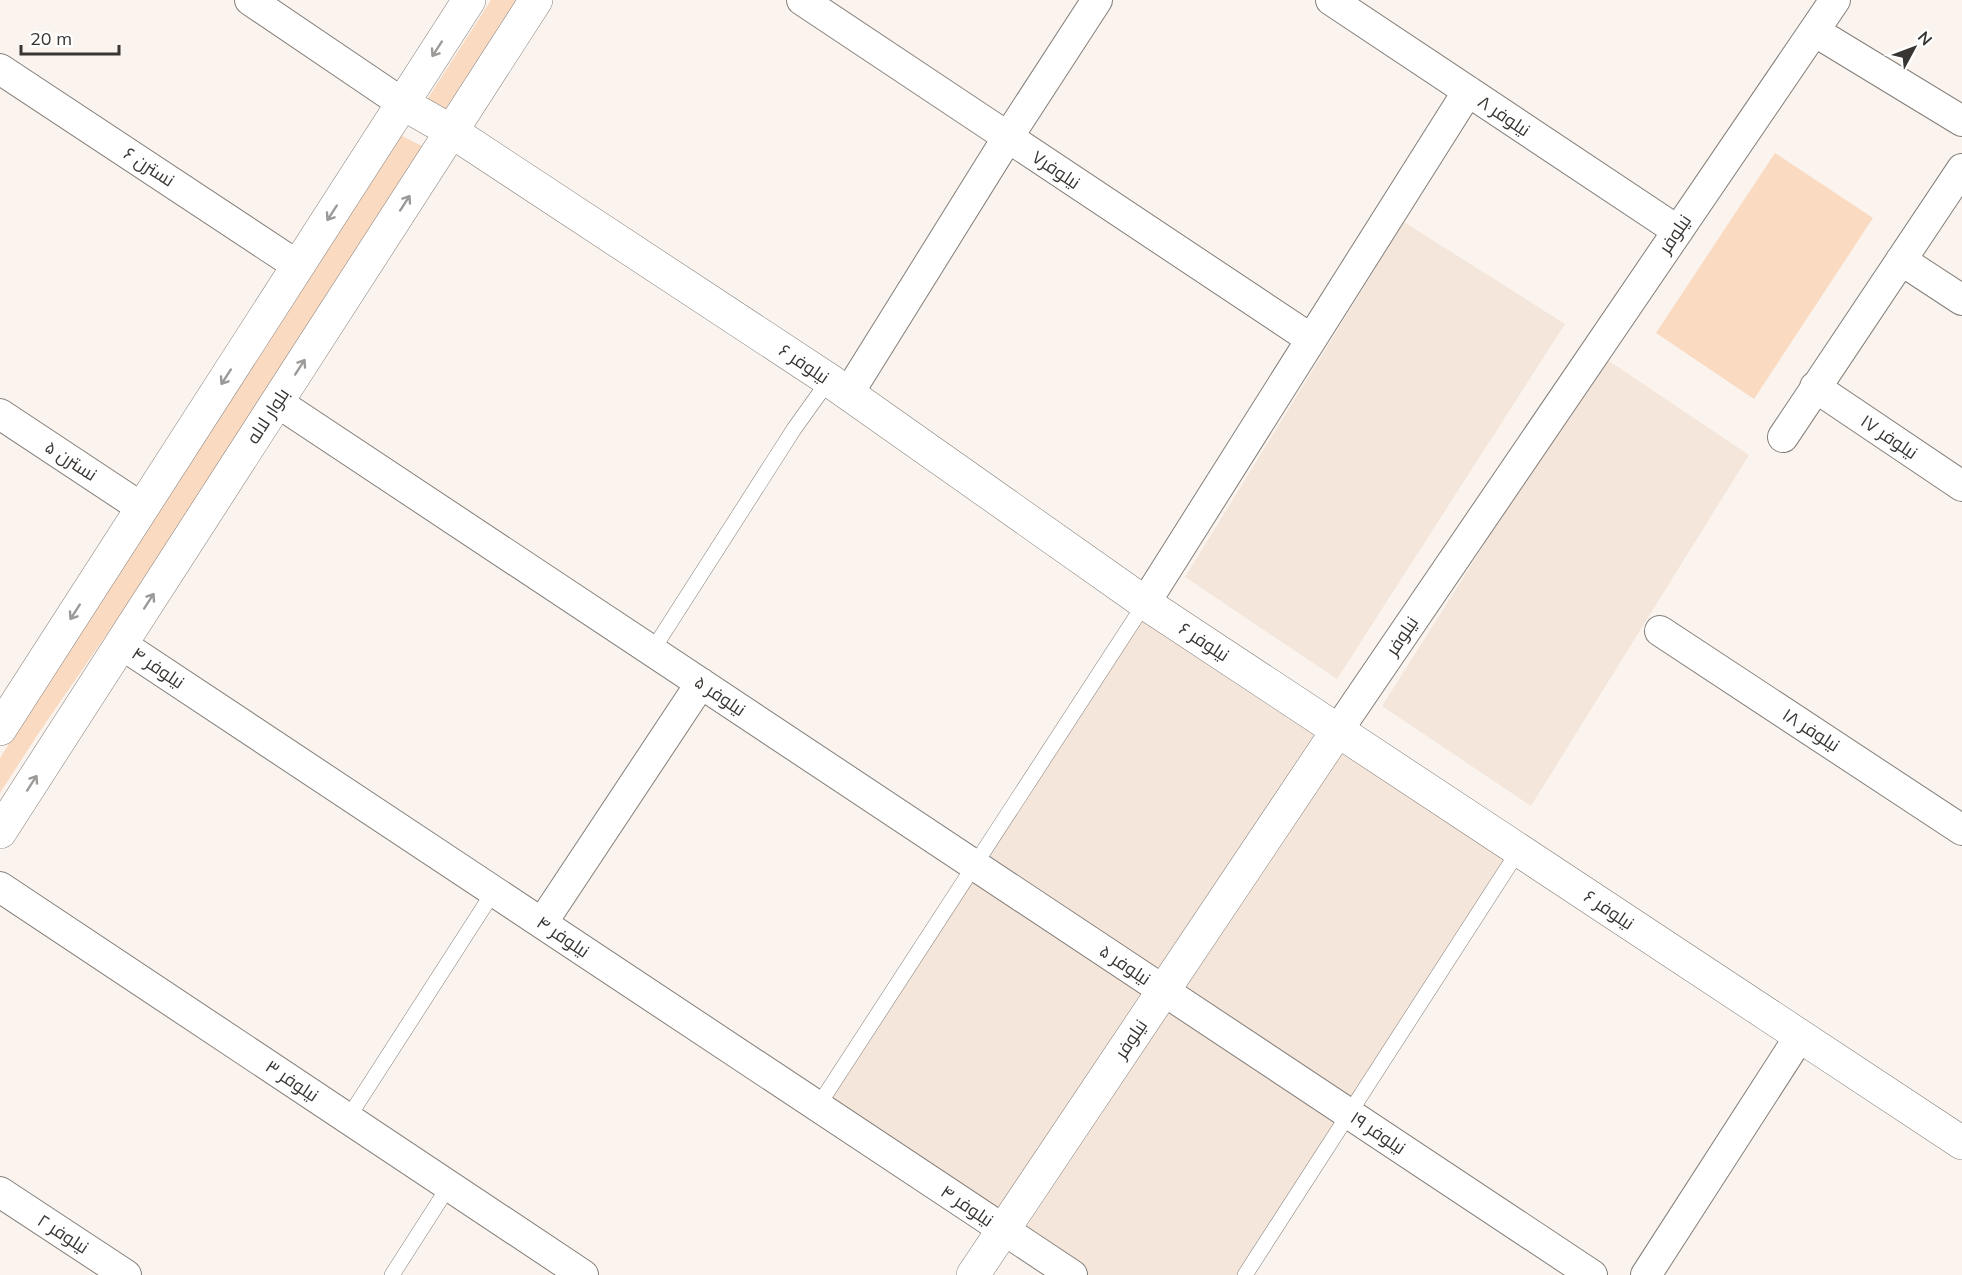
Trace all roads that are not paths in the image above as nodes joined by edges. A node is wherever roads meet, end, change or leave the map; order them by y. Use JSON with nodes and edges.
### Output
{"nodes":[{"id":1,"x":249,"y":0,"type":"edge"},
{"id":2,"x":469,"y":0,"type":"edge"},
{"id":3,"x":536,"y":0,"type":"edge"},
{"id":4,"x":802,"y":0,"type":"edge"},
{"id":5,"x":1097,"y":0,"type":"edge"},
{"id":6,"x":1331,"y":0,"type":"edge"},
{"id":7,"x":1835,"y":0,"type":"edge"},
{"id":8,"x":1814,"y":31,"type":"junction"},
{"id":9,"x":0,"y":69,"type":"edge"},
{"id":10,"x":1468,"y":91,"type":"junction"},
{"id":11,"x":402,"y":103,"type":"junction"},
{"id":12,"x":1962,"y":121,"type":"edge"},
{"id":13,"x":451,"y":131,"type":"junction"},
{"id":14,"x":1008,"y":137,"type":"junction"},
{"id":15,"x":1962,"y":169,"type":"edge"},
{"id":16,"x":1678,"y":231,"type":"junction"},
{"id":17,"x":1901,"y":260,"type":"junction"},
{"id":18,"x":298,"y":266,"type":"junction"},
{"id":19,"x":1962,"y":300,"type":"edge"},
{"id":20,"x":1311,"y":339,"type":"junction"},
{"id":21,"x":838,"y":387,"type":"junction"},
{"id":22,"x":1815,"y":387,"type":"junction"},
{"id":23,"x":277,"y":402,"type":"junction"},
{"id":24,"x":0,"y":414,"type":"edge"},
{"id":25,"x":1783,"y":437,"type":"dead end"},
{"id":26,"x":1962,"y":486,"type":"edge"},
{"id":27,"x":142,"y":508,"type":"junction"},
{"id":28,"x":1145,"y":603,"type":"junction"},
{"id":29,"x":1660,"y":631,"type":"dead end"},
{"id":30,"x":122,"y":644,"type":"junction"},
{"id":31,"x":652,"y":651,"type":"junction"},
{"id":32,"x":701,"y":684,"type":"junction"},
{"id":33,"x":0,"y":729,"type":"edge"},
{"id":34,"x":1338,"y":730,"type":"junction"},
{"id":35,"x":1962,"y":830,"type":"edge"},
{"id":36,"x":0,"y":832,"type":"edge"},
{"id":37,"x":1519,"y":850,"type":"junction"},
{"id":38,"x":974,"y":865,"type":"junction"},
{"id":39,"x":0,"y":887,"type":"edge"},
{"id":40,"x":494,"y":891,"type":"junction"},
{"id":41,"x":542,"y":922,"type":"junction"},
{"id":42,"x":1164,"y":990,"type":"junction"},
{"id":43,"x":1800,"y":1036,"type":"junction"},
{"id":44,"x":818,"y":1106,"type":"junction"},
{"id":45,"x":1349,"y":1114,"type":"junction"},
{"id":46,"x":348,"y":1118,"type":"junction"},
{"id":47,"x":1962,"y":1143,"type":"edge"},
{"id":48,"x":449,"y":1186,"type":"junction"},
{"id":49,"x":0,"y":1192,"type":"edge"},
{"id":50,"x":1004,"y":1230,"type":"junction"},
{"id":51,"x":126,"y":1275,"type":"edge"},
{"id":52,"x":392,"y":1275,"type":"edge"},
{"id":53,"x":583,"y":1275,"type":"edge"},
{"id":54,"x":973,"y":1275,"type":"edge"},
{"id":55,"x":1072,"y":1275,"type":"edge"},
{"id":56,"x":1245,"y":1275,"type":"edge"},
{"id":57,"x":1590,"y":1275,"type":"edge"},
{"id":58,"x":1646,"y":1275,"type":"edge"}],
"edges":[{"from":1,"to":11,"type":"street"},
{"from":2,"to":11,"type":"street","one_way":true},
{"from":3,"to":13,"type":"street","name":"بلوار لاله"},
{"from":4,"to":14,"type":"street","name":"نیلوفر۷"},
{"from":5,"to":14,"type":"street"},
{"from":6,"to":10,"type":"street","name":"نیلوفر ۸"},
{"from":7,"to":8,"type":"street","name":"نیلوفر"},
{"from":8,"to":12,"type":"street"},
{"from":8,"to":16,"type":"street","name":"نیلوفر"},
{"from":9,"to":18,"type":"street","name":"نسترن ۶"},
{"from":10,"to":16,"type":"street","name":"نیلوفر ۸"},
{"from":10,"to":20,"type":"street"},
{"from":11,"to":13,"type":"street","name":"نیلوفر ۶"},
{"from":11,"to":18,"type":"street","one_way":true},
{"from":13,"to":21,"type":"street","name":"نیلوفر ۶"},
{"from":23,"to":13,"type":"street","name":"بلوار لاله","one_way":true},
{"from":14,"to":20,"type":"street","name":"نیلوفر۷"},
{"from":14,"to":21,"type":"street"},
{"from":15,"to":17,"type":"street"},
{"from":16,"to":34,"type":"street","name":"نیلوفر"},
{"from":17,"to":19,"type":"street"},
{"from":17,"to":22,"type":"street"},
{"from":18,"to":27,"type":"street","one_way":true},
{"from":20,"to":28,"type":"street"},
{"from":21,"to":28,"type":"street","name":"نیلوفر ۶"},
{"from":21,"to":31,"type":"lane"},
{"from":22,"to":25,"type":"street"},
{"from":22,"to":26,"type":"street","name":"نیلوفر ۱۷"},
{"from":30,"to":23,"type":"street","name":"بلوار لاله","one_way":true},
{"from":23,"to":31,"type":"street","name":"نیلوفر ۵"},
{"from":24,"to":27,"type":"street","name":"نسترن ۵"},
{"from":27,"to":33,"type":"street","one_way":true},
{"from":28,"to":34,"type":"street","name":"نیلوفر ۶"},
{"from":28,"to":38,"type":"lane"},
{"from":29,"to":35,"type":"street","name":"نیلوفر ۱۸"},
{"from":36,"to":30,"type":"street","name":"بلوار لاله","one_way":true},
{"from":30,"to":40,"type":"street","name":"نیلوفر ۴"},
{"from":31,"to":32,"type":"street","name":"نیلوفر ۵"},
{"from":32,"to":38,"type":"street","name":"نیلوفر ۵"},
{"from":32,"to":41,"type":"street"},
{"from":34,"to":37,"type":"street","name":"نیلوفر ۶"},
{"from":34,"to":42,"type":"street","name":"نیلوفر"},
{"from":37,"to":43,"type":"street","name":"نیلوفر ۶"},
{"from":37,"to":45,"type":"lane"},
{"from":38,"to":42,"type":"street","name":"نیلوفر ۵"},
{"from":38,"to":44,"type":"lane"},
{"from":39,"to":46,"type":"street","name":"نیلوفر ۳"},
{"from":40,"to":41,"type":"street","name":"نیلوفر ۴"},
{"from":40,"to":46,"type":"lane"},
{"from":41,"to":44,"type":"street","name":"نیلوفر ۴"},
{"from":42,"to":45,"type":"street","name":"نیلوفر ۱۹"},
{"from":42,"to":50,"type":"street","name":"نیلوفر"},
{"from":43,"to":47,"type":"street","name":"نیلوفر ۶"},
{"from":43,"to":58,"type":"street"},
{"from":44,"to":50,"type":"street","name":"نیلوفر ۴"},
{"from":45,"to":56,"type":"lane"},
{"from":45,"to":57,"type":"street","name":"نیلوفر ۱۹"},
{"from":46,"to":48,"type":"street","name":"نیلوفر ۳"},
{"from":48,"to":52,"type":"lane"},
{"from":48,"to":53,"type":"street","name":"نیلوفر ۳"},
{"from":49,"to":51,"type":"street","name":"نیلوفر ۲"},
{"from":50,"to":54,"type":"street","name":"نیلوفر"},
{"from":50,"to":55,"type":"street","name":"نیلوفر ۴"}]}
